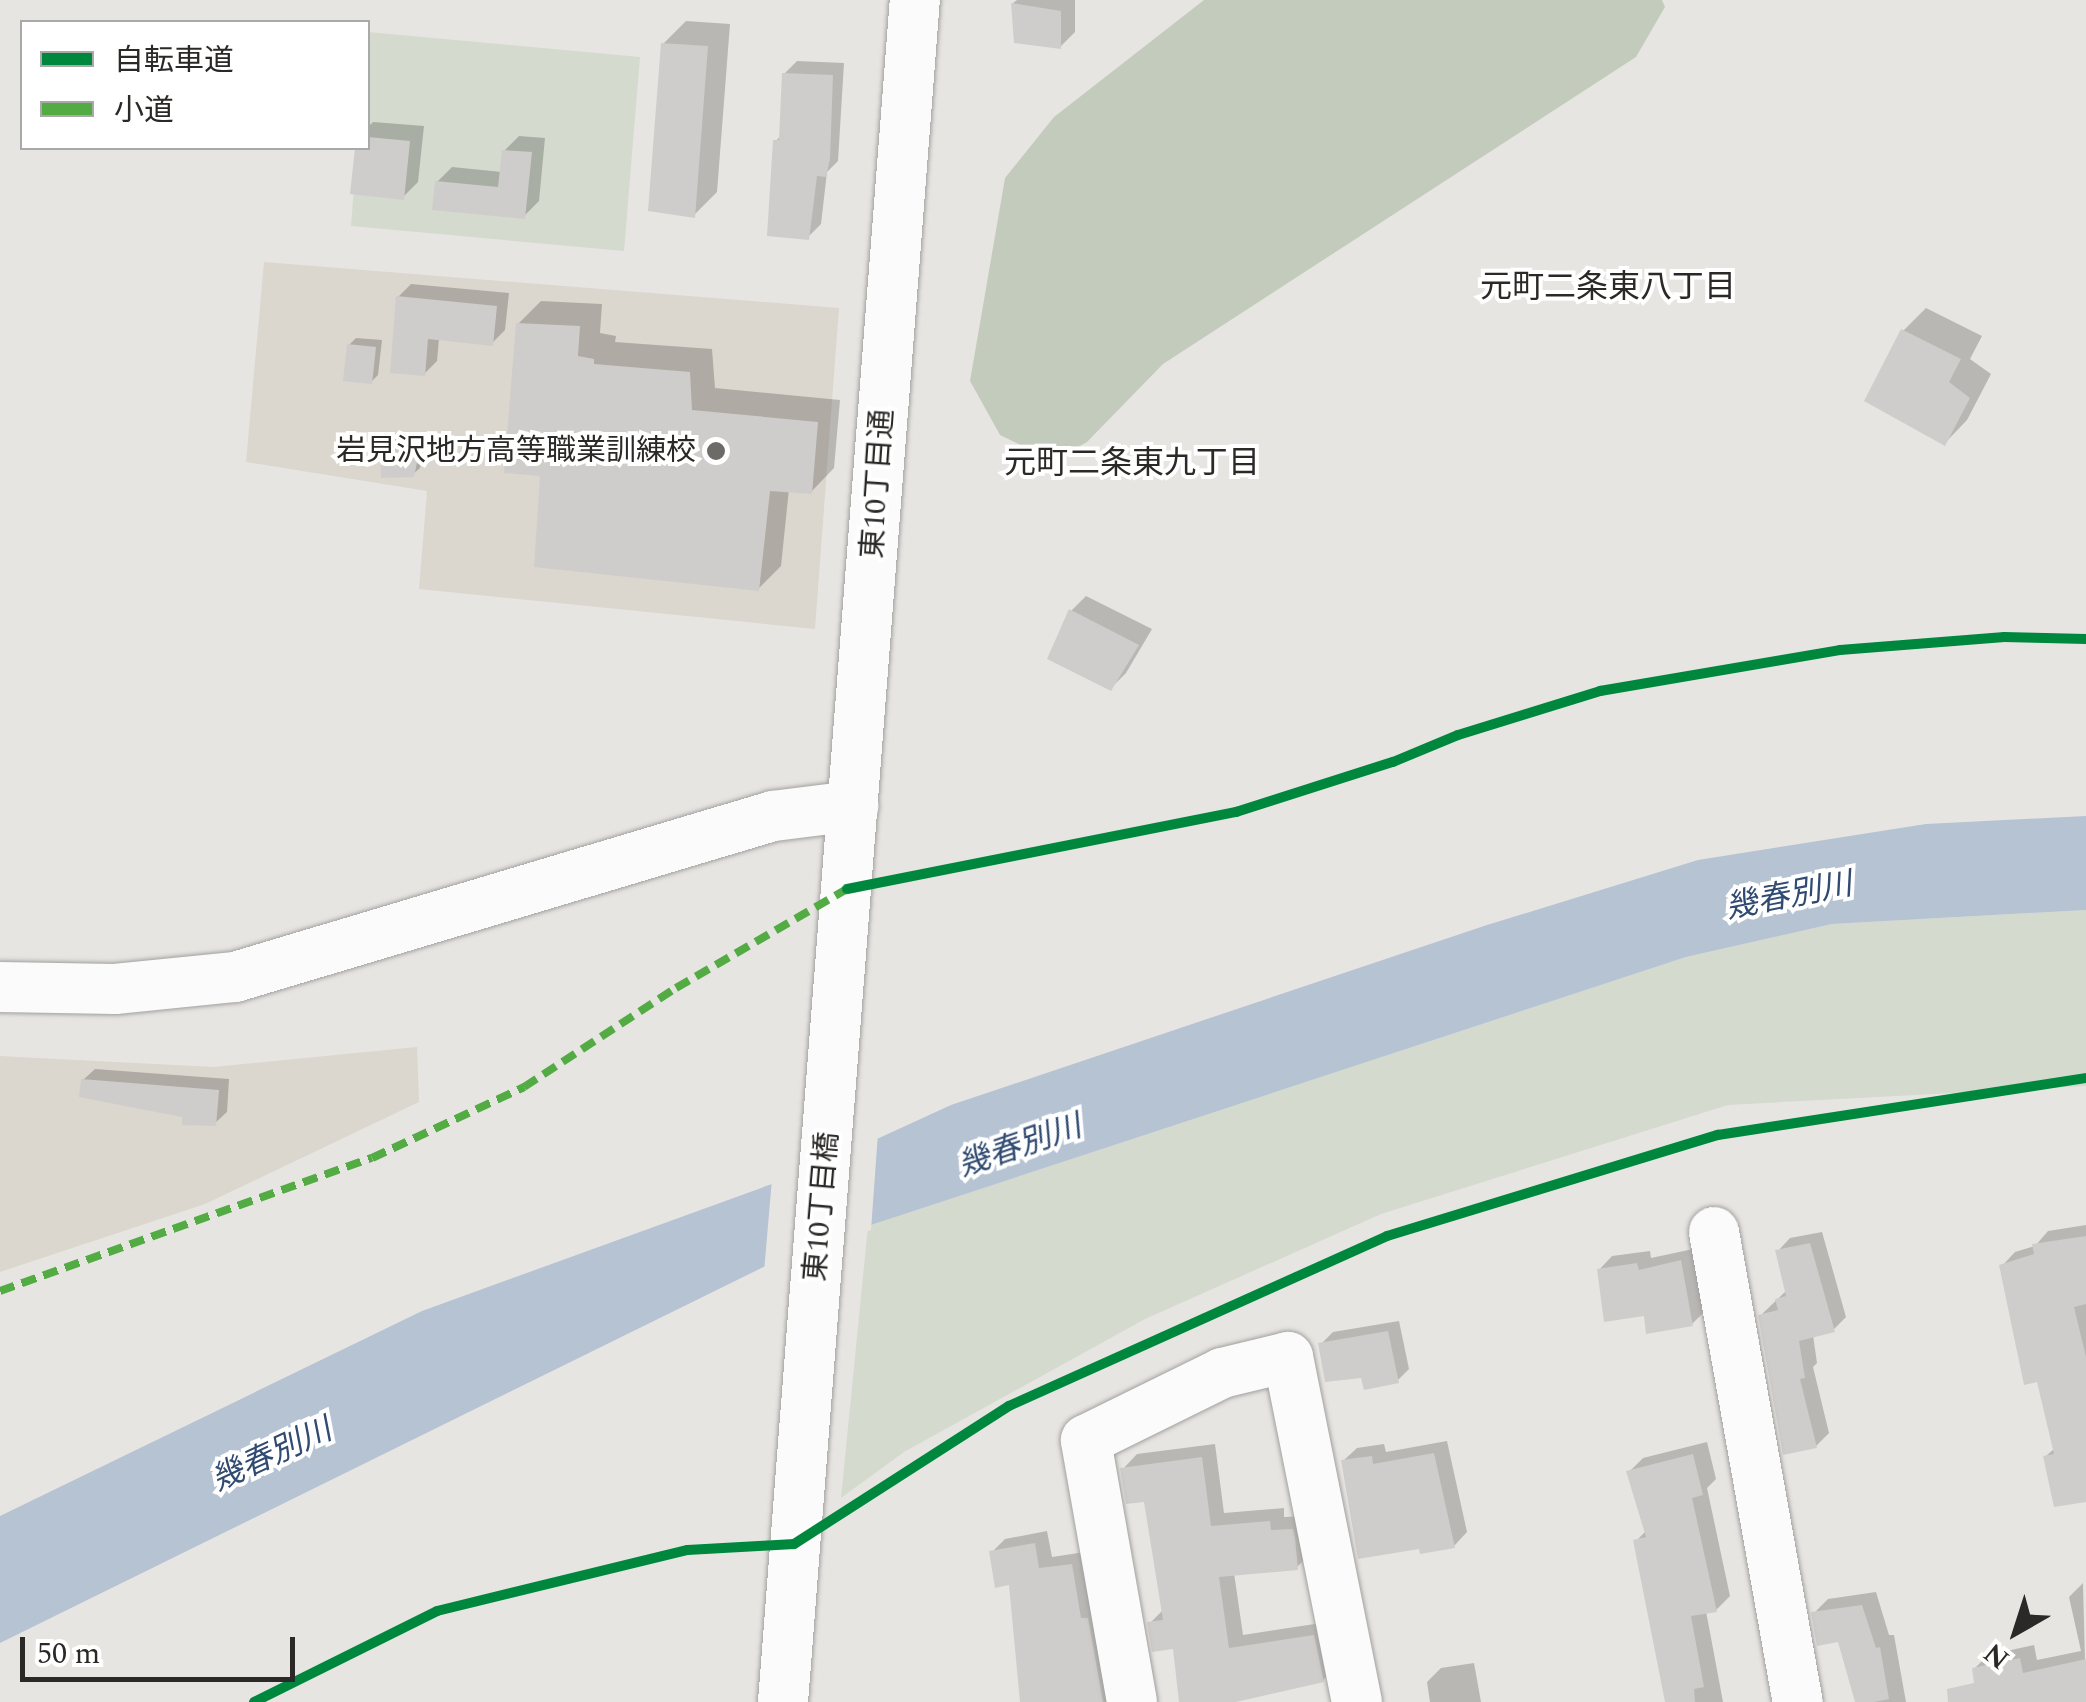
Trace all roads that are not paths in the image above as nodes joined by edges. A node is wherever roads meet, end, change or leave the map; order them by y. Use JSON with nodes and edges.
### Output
{"nodes":[{"id":1,"x":914,"y":0,"type":"edge"},
{"id":2,"x":853,"y":806,"type":"junction"},
{"id":3,"x":842,"y":968,"type":"joint"},
{"id":4,"x":0,"y":987,"type":"edge"},
{"id":5,"x":1714,"y":1232,"type":"dead end"},
{"id":6,"x":783,"y":1702,"type":"edge"},
{"id":7,"x":1132,"y":1702,"type":"edge"},
{"id":8,"x":1357,"y":1702,"type":"edge"},
{"id":9,"x":1798,"y":1702,"type":"edge"}],
"edges":[{"from":1,"to":2,"type":"street","name":"東10丁目通"},
{"from":2,"to":3,"type":"street","name":"東10丁目通"},
{"from":2,"to":4,"type":"street"},
{"from":3,"to":6,"type":"street","name":"東10丁目橋"},
{"from":5,"to":9,"type":"street"},
{"from":7,"to":8,"type":"street"}]}
